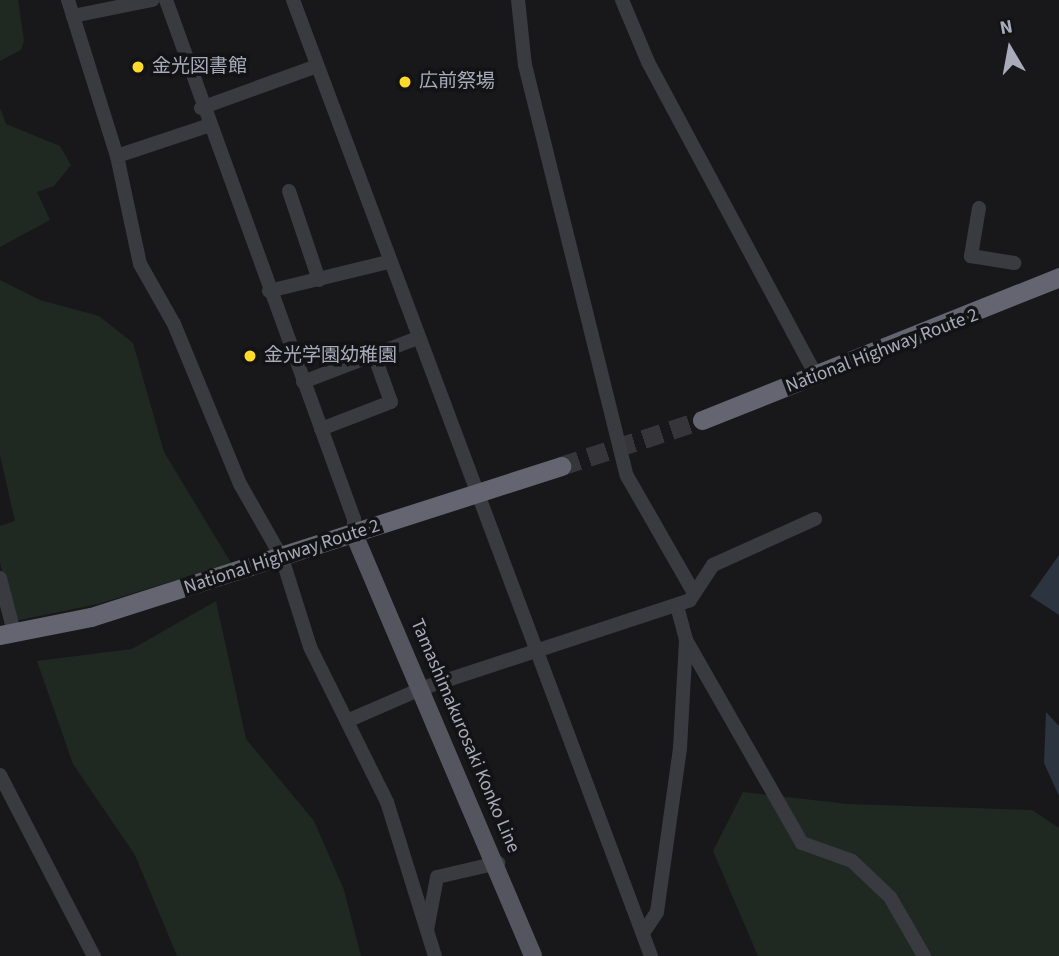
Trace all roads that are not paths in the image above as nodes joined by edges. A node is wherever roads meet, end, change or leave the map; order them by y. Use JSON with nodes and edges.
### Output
{"nodes":[{"id":1,"x":68,"y":0,"type":"edge"},
{"id":2,"x":152,"y":0,"type":"edge"},
{"id":3,"x":166,"y":0,"type":"edge"},
{"id":4,"x":293,"y":0,"type":"edge"},
{"id":5,"x":518,"y":0,"type":"edge"},
{"id":6,"x":622,"y":0,"type":"edge"},
{"id":7,"x":73,"y":16,"type":"junction"},
{"id":8,"x":317,"y":66,"type":"junction"},
{"id":9,"x":201,"y":108,"type":"junction"},
{"id":10,"x":207,"y":126,"type":"junction"},
{"id":11,"x":117,"y":156,"type":"junction"},
{"id":12,"x":289,"y":191,"type":"dead end"},
{"id":13,"x":979,"y":208,"type":"dead end"},
{"id":14,"x":388,"y":262,"type":"junction"},
{"id":15,"x":1014,"y":263,"type":"dead end"},
{"id":16,"x":1059,"y":276,"type":"edge"},
{"id":17,"x":319,"y":280,"type":"junction"},
{"id":18,"x":269,"y":291,"type":"junction"},
{"id":19,"x":415,"y":340,"type":"junction"},
{"id":20,"x":373,"y":355,"type":"junction"},
{"id":21,"x":817,"y":377,"type":"junction"},
{"id":22,"x":303,"y":382,"type":"junction"},
{"id":23,"x":702,"y":420,"type":"tunnel mouth"},
{"id":24,"x":321,"y":429,"type":"junction"},
{"id":25,"x":561,"y":466,"type":"tunnel mouth"},
{"id":26,"x":475,"y":496,"type":"junction"},
{"id":27,"x":815,"y":519,"type":"dead end"},
{"id":28,"x":354,"y":534,"type":"junction"},
{"id":29,"x":282,"y":558,"type":"junction"},
{"id":30,"x":0,"y":578,"type":"edge"},
{"id":31,"x":694,"y":593,"type":"junction"},
{"id":32,"x":677,"y":606,"type":"junction"},
{"id":33,"x":7,"y":634,"type":"edge"},
{"id":34,"x":686,"y":640,"type":"junction"},
{"id":35,"x":538,"y":654,"type":"junction"},
{"id":36,"x":423,"y":688,"type":"junction"},
{"id":37,"x":346,"y":721,"type":"junction"},
{"id":38,"x":0,"y":775,"type":"edge"},
{"id":39,"x":498,"y":863,"type":"junction"},
{"id":40,"x":428,"y":930,"type":"junction"},
{"id":41,"x":643,"y":933,"type":"junction"},
{"id":42,"x":94,"y":956,"type":"edge"},
{"id":43,"x":435,"y":956,"type":"edge"},
{"id":44,"x":533,"y":956,"type":"edge"},
{"id":45,"x":651,"y":956,"type":"edge"},
{"id":46,"x":924,"y":956,"type":"edge"}],
"edges":[{"from":1,"to":7,"type":"street"},
{"from":2,"to":7,"type":"street"},
{"from":3,"to":9,"type":"street"},
{"from":4,"to":8,"type":"street"},
{"from":5,"to":31,"type":"street"},
{"from":6,"to":21,"type":"street"},
{"from":7,"to":11,"type":"street"},
{"from":8,"to":9,"type":"street"},
{"from":8,"to":14,"type":"street"},
{"from":9,"to":10,"type":"street"},
{"from":10,"to":11,"type":"street"},
{"from":10,"to":18,"type":"street"},
{"from":11,"to":29,"type":"street"},
{"from":12,"to":17,"type":"street"},
{"from":13,"to":15,"type":"street"},
{"from":14,"to":17,"type":"street"},
{"from":14,"to":19,"type":"street"},
{"from":16,"to":21,"type":"highway","name":"National Highway Route 2"},
{"from":17,"to":18,"type":"street"},
{"from":18,"to":22,"type":"street"},
{"from":19,"to":20,"type":"street"},
{"from":19,"to":26,"type":"street"},
{"from":20,"to":22,"type":"street"},
{"from":20,"to":24,"type":"street"},
{"from":21,"to":23,"type":"highway","name":"National Highway Route 2"},
{"from":22,"to":24,"type":"street"},
{"from":24,"to":28,"type":"street"},
{"from":25,"to":26,"type":"highway","name":"National Highway Route 2"},
{"from":26,"to":28,"type":"highway","name":"National Highway Route 2"},
{"from":26,"to":35,"type":"street"},
{"from":27,"to":31,"type":"street"},
{"from":28,"to":29,"type":"highway","name":"National Highway Route 2"},
{"from":28,"to":36,"type":"main road","name":"Tamashimakurosaki Konko Line"},
{"from":29,"to":33,"type":"highway","name":"National Highway Route 2"},
{"from":29,"to":37,"type":"street"},
{"from":30,"to":33,"type":"street"},
{"from":31,"to":32,"type":"street"},
{"from":32,"to":34,"type":"street"},
{"from":32,"to":35,"type":"street"},
{"from":34,"to":41,"type":"street"},
{"from":34,"to":46,"type":"street"},
{"from":35,"to":36,"type":"street"},
{"from":35,"to":41,"type":"street"},
{"from":36,"to":37,"type":"street"},
{"from":36,"to":39,"type":"main road","name":"Tamashimakurosaki Konko Line"},
{"from":37,"to":40,"type":"street"},
{"from":38,"to":42,"type":"street"},
{"from":39,"to":40,"type":"street"},
{"from":39,"to":44,"type":"main road","name":"Tamashimakurosaki Konko Line"},
{"from":40,"to":43,"type":"street"},
{"from":41,"to":45,"type":"street"}]}
